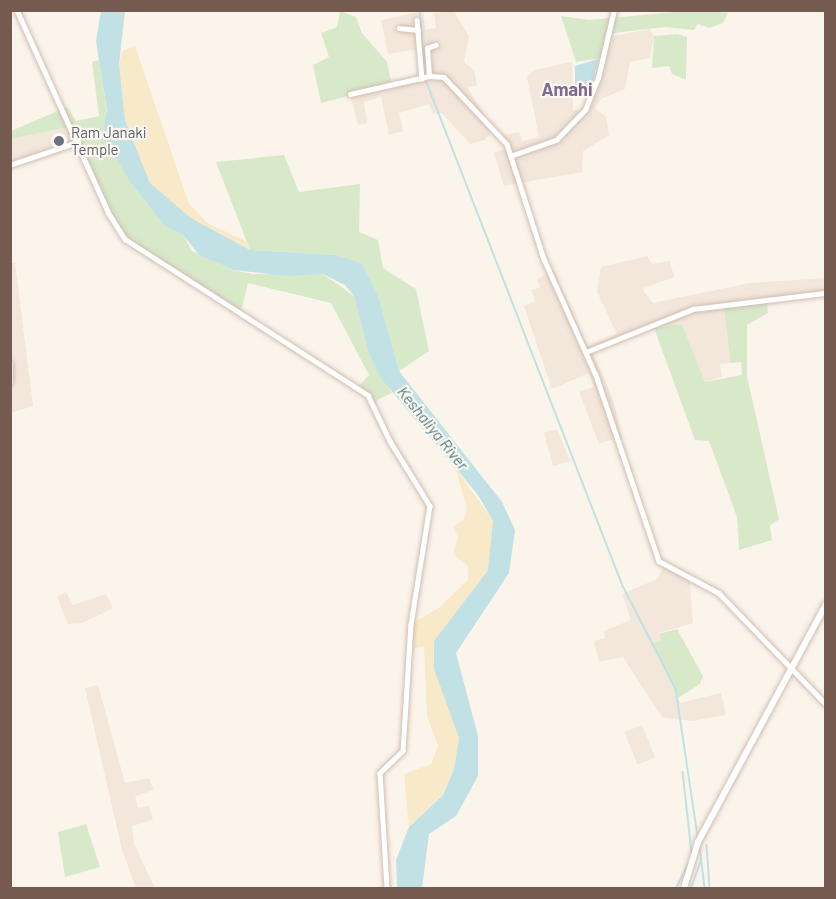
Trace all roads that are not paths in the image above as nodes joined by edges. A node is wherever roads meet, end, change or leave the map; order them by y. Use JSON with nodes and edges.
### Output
{"nodes":[{"id":1,"x":17,"y":10,"type":"edge"},
{"id":2,"x":614,"y":10,"type":"edge"},
{"id":3,"x":417,"y":20,"type":"dead end"},
{"id":4,"x":399,"y":28,"type":"dead end"},
{"id":5,"x":418,"y":30,"type":"junction"},
{"id":6,"x":435,"y":45,"type":"dead end"},
{"id":7,"x":429,"y":76,"type":"junction"},
{"id":8,"x":422,"y":79,"type":"junction"},
{"id":9,"x":350,"y":94,"type":"dead end"},
{"id":10,"x":78,"y":142,"type":"junction"},
{"id":11,"x":513,"y":155,"type":"junction"},
{"id":12,"x":10,"y":165,"type":"edge"},
{"id":13,"x":825,"y":293,"type":"edge"},
{"id":14,"x":586,"y":352,"type":"junction"},
{"id":15,"x":10,"y":363,"type":"edge"},
{"id":16,"x":10,"y":382,"type":"edge"},
{"id":17,"x":825,"y":604,"type":"edge"},
{"id":18,"x":792,"y":664,"type":"junction"},
{"id":19,"x":825,"y":704,"type":"edge"},
{"id":20,"x":387,"y":888,"type":"edge"},
{"id":21,"x":684,"y":888,"type":"edge"}],
"edges":[{"from":1,"to":10,"type":"street"},
{"from":2,"to":11,"type":"street"},
{"from":3,"to":5,"type":"street"},
{"from":4,"to":5,"type":"street"},
{"from":5,"to":8,"type":"street"},
{"from":6,"to":7,"type":"street"},
{"from":7,"to":8,"type":"street"},
{"from":7,"to":11,"type":"street"},
{"from":8,"to":9,"type":"street"},
{"from":10,"to":12,"type":"street"},
{"from":10,"to":20,"type":"street"},
{"from":11,"to":14,"type":"street"},
{"from":13,"to":14,"type":"street"},
{"from":14,"to":18,"type":"street"},
{"from":15,"to":16,"type":"street"},
{"from":17,"to":18,"type":"street"},
{"from":18,"to":19,"type":"street"},
{"from":18,"to":21,"type":"street"}]}
